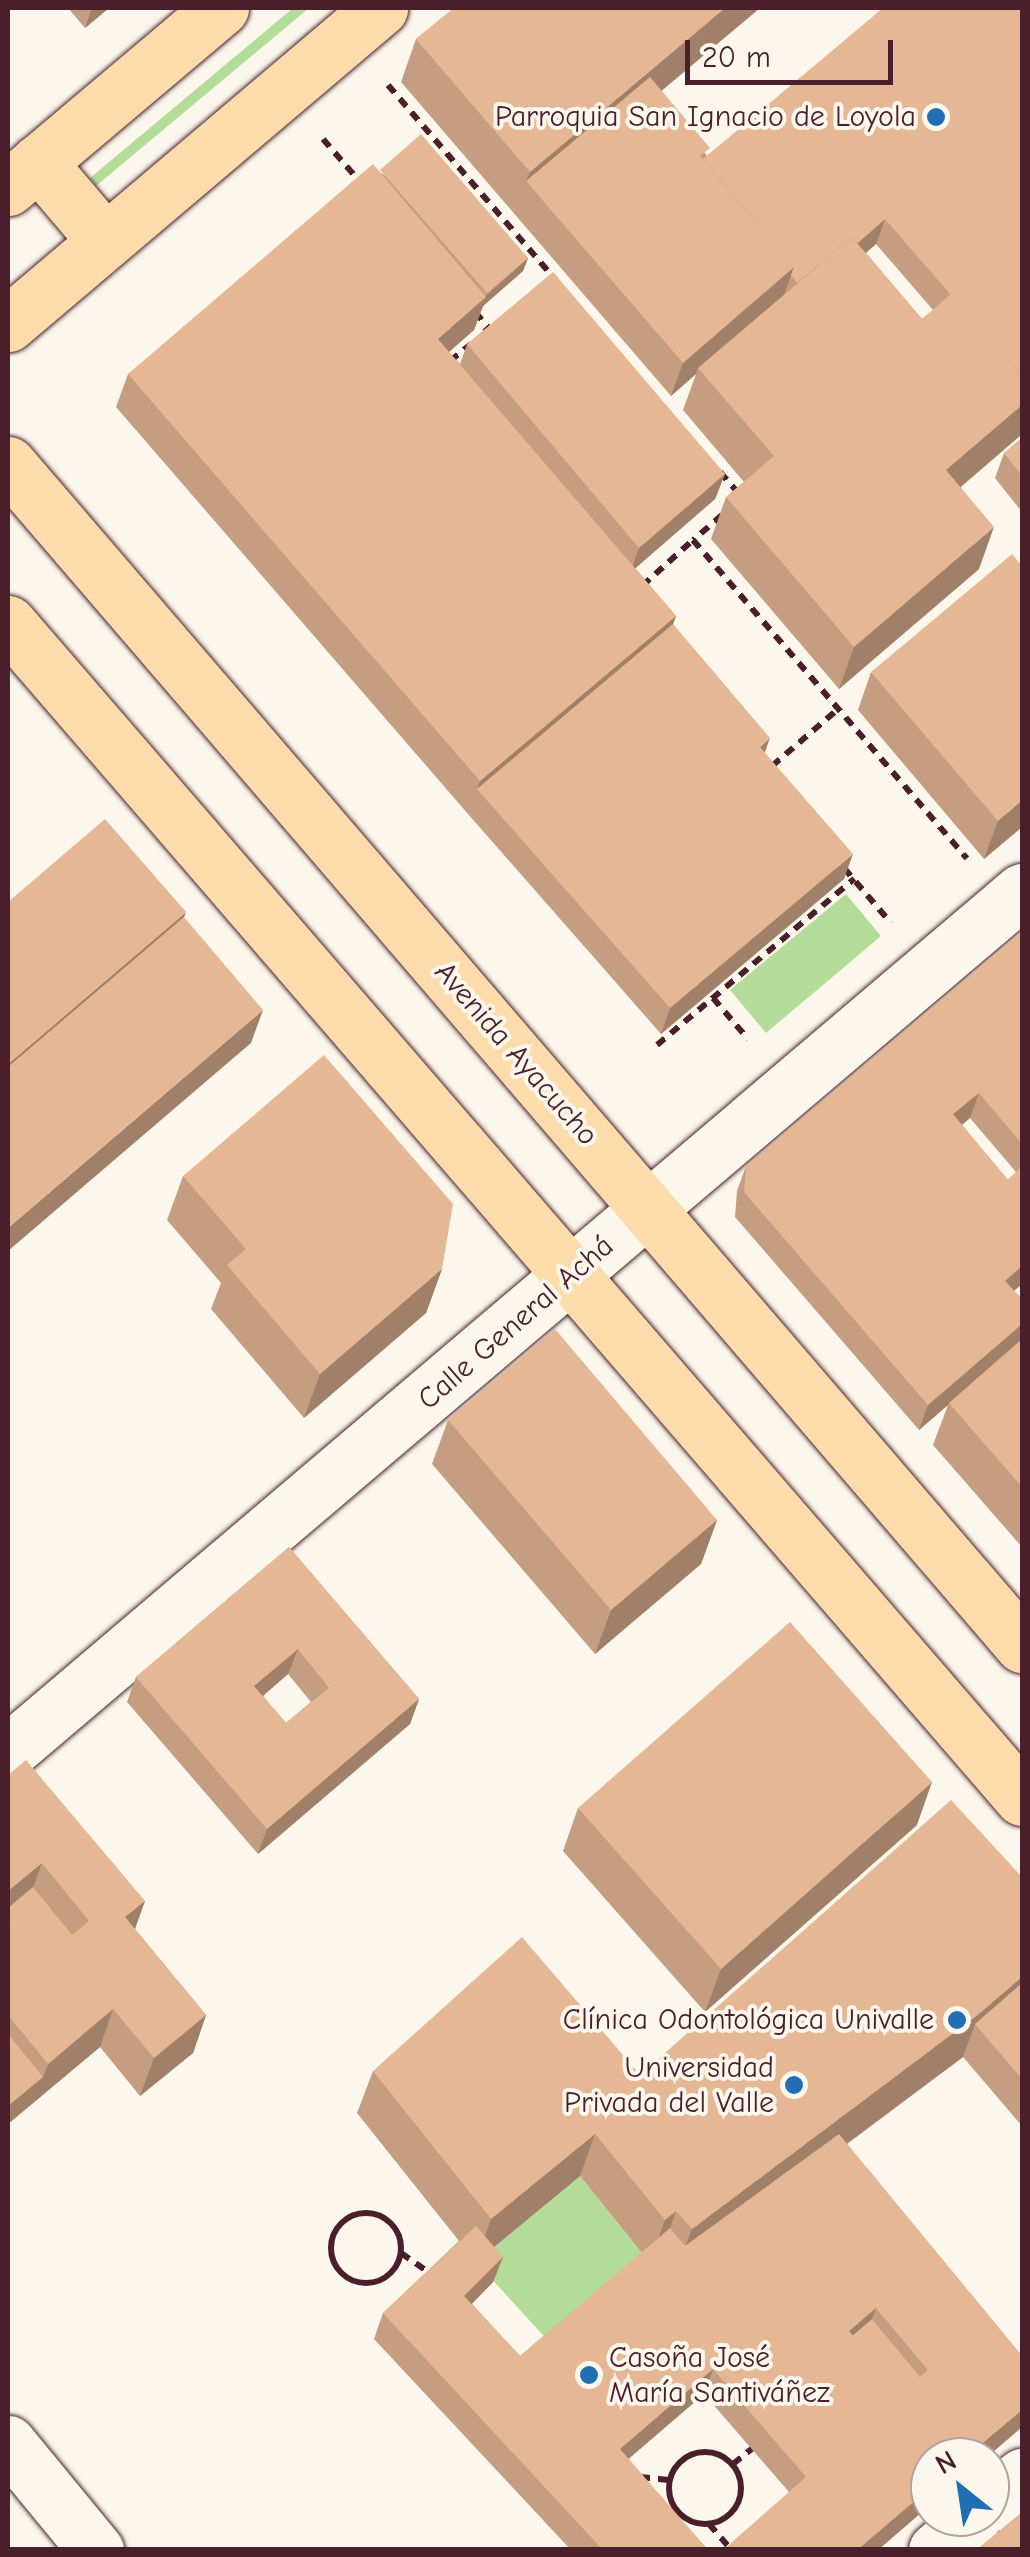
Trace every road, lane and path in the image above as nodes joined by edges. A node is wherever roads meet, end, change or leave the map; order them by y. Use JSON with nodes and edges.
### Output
{"nodes":[{"id":1,"x":221,"y":8,"type":"edge"},
{"id":2,"x":380,"y":8,"type":"edge"},
{"id":3,"x":431,"y":136,"type":"dead end"},
{"id":4,"x":23,"y":175,"type":"edge"},
{"id":5,"x":105,"y":241,"type":"junction"},
{"id":6,"x":552,"y":274,"type":"junction"},
{"id":7,"x":539,"y":285,"type":"edge"},
{"id":8,"x":564,"y":290,"type":"edge"},
{"id":9,"x":464,"y":300,"type":"edge"},
{"id":10,"x":501,"y":318,"type":"edge"},
{"id":11,"x":8,"y":324,"type":"edge"},
{"id":12,"x":488,"y":328,"type":"junction"},
{"id":13,"x":437,"y":372,"type":"edge"},
{"id":14,"x":8,"y":464,"type":"edge"},
{"id":15,"x":717,"y":468,"type":"edge"},
{"id":16,"x":693,"y":540,"type":"junction"},
{"id":17,"x":630,"y":596,"type":"edge"},
{"id":18,"x":8,"y":623,"type":"edge"},
{"id":19,"x":838,"y":709,"type":"junction"},
{"id":20,"x":760,"y":752,"type":"edge"},
{"id":21,"x":772,"y":766,"type":"junction"},
{"id":22,"x":764,"y":773,"type":"edge"},
{"id":23,"x":966,"y":856,"type":"dead end"},
{"id":24,"x":838,"y":861,"type":"edge"},
{"id":25,"x":1022,"y":891,"type":"edge"},
{"id":26,"x":713,"y":998,"type":"junction"},
{"id":27,"x":751,"y":1042,"type":"dead end"},
{"id":28,"x":657,"y":1046,"type":"dead end"},
{"id":29,"x":649,"y":1208,"type":"junction"},
{"id":30,"x":570,"y":1278,"type":"junction"},
{"id":31,"x":1022,"y":1646,"type":"edge"},
{"id":32,"x":8,"y":1752,"type":"edge"},
{"id":33,"x":1022,"y":1798,"type":"edge"},
{"id":34,"x":401,"y":2253,"type":"junction"},
{"id":35,"x":437,"y":2278,"type":"edge"},
{"id":36,"x":8,"y":2443,"type":"edge"},
{"id":37,"x":757,"y":2444,"type":"edge"},
{"id":38,"x":733,"y":2464,"type":"junction"},
{"id":39,"x":630,"y":2476,"type":"edge"},
{"id":40,"x":669,"y":2480,"type":"junction"},
{"id":41,"x":677,"y":2512,"type":"junction"},
{"id":42,"x":668,"y":2520,"type":"edge"},
{"id":43,"x":710,"y":2524,"type":"junction"},
{"id":44,"x":96,"y":2550,"type":"edge"},
{"id":45,"x":732,"y":2550,"type":"edge"}],
"edges":[{"from":1,"to":4,"type":"main road"},
{"from":2,"to":5,"type":"main road"},
{"from":3,"to":6,"type":"path"},
{"from":4,"to":5,"type":"main road"},
{"from":5,"to":11,"type":"main road"},
{"from":6,"to":7,"type":"path"},
{"from":6,"to":8,"type":"path"},
{"from":9,"to":12,"type":"path"},
{"from":10,"to":12,"type":"path"},
{"from":12,"to":13,"type":"path"},
{"from":14,"to":29,"type":"main road","name":"Avenida Ayacucho"},
{"from":15,"to":16,"type":"path"},
{"from":16,"to":17,"type":"path"},
{"from":16,"to":19,"type":"path"},
{"from":18,"to":30,"type":"main road"},
{"from":19,"to":21,"type":"path"},
{"from":19,"to":23,"type":"path"},
{"from":20,"to":21,"type":"path"},
{"from":21,"to":22,"type":"path"},
{"from":24,"to":26,"type":"path"},
{"from":25,"to":29,"type":"street","name":"Calle General Achá"},
{"from":26,"to":27,"type":"path"},
{"from":26,"to":28,"type":"path"},
{"from":29,"to":30,"type":"street","name":"Calle General Achá"},
{"from":29,"to":31,"type":"main road","name":"Avenida Ayacucho"},
{"from":30,"to":32,"type":"street","name":"Calle General Achá"},
{"from":30,"to":33,"type":"main road"},
{"from":34,"to":34,"type":"path"},
{"from":34,"to":35,"type":"path"},
{"from":36,"to":44,"type":"street"},
{"from":37,"to":38,"type":"path"},
{"from":38,"to":40,"type":"path"},
{"from":38,"to":43,"type":"path"},
{"from":39,"to":40,"type":"path"},
{"from":40,"to":41,"type":"path"},
{"from":41,"to":42,"type":"path"},
{"from":41,"to":43,"type":"path"},
{"from":43,"to":45,"type":"path"}]}
